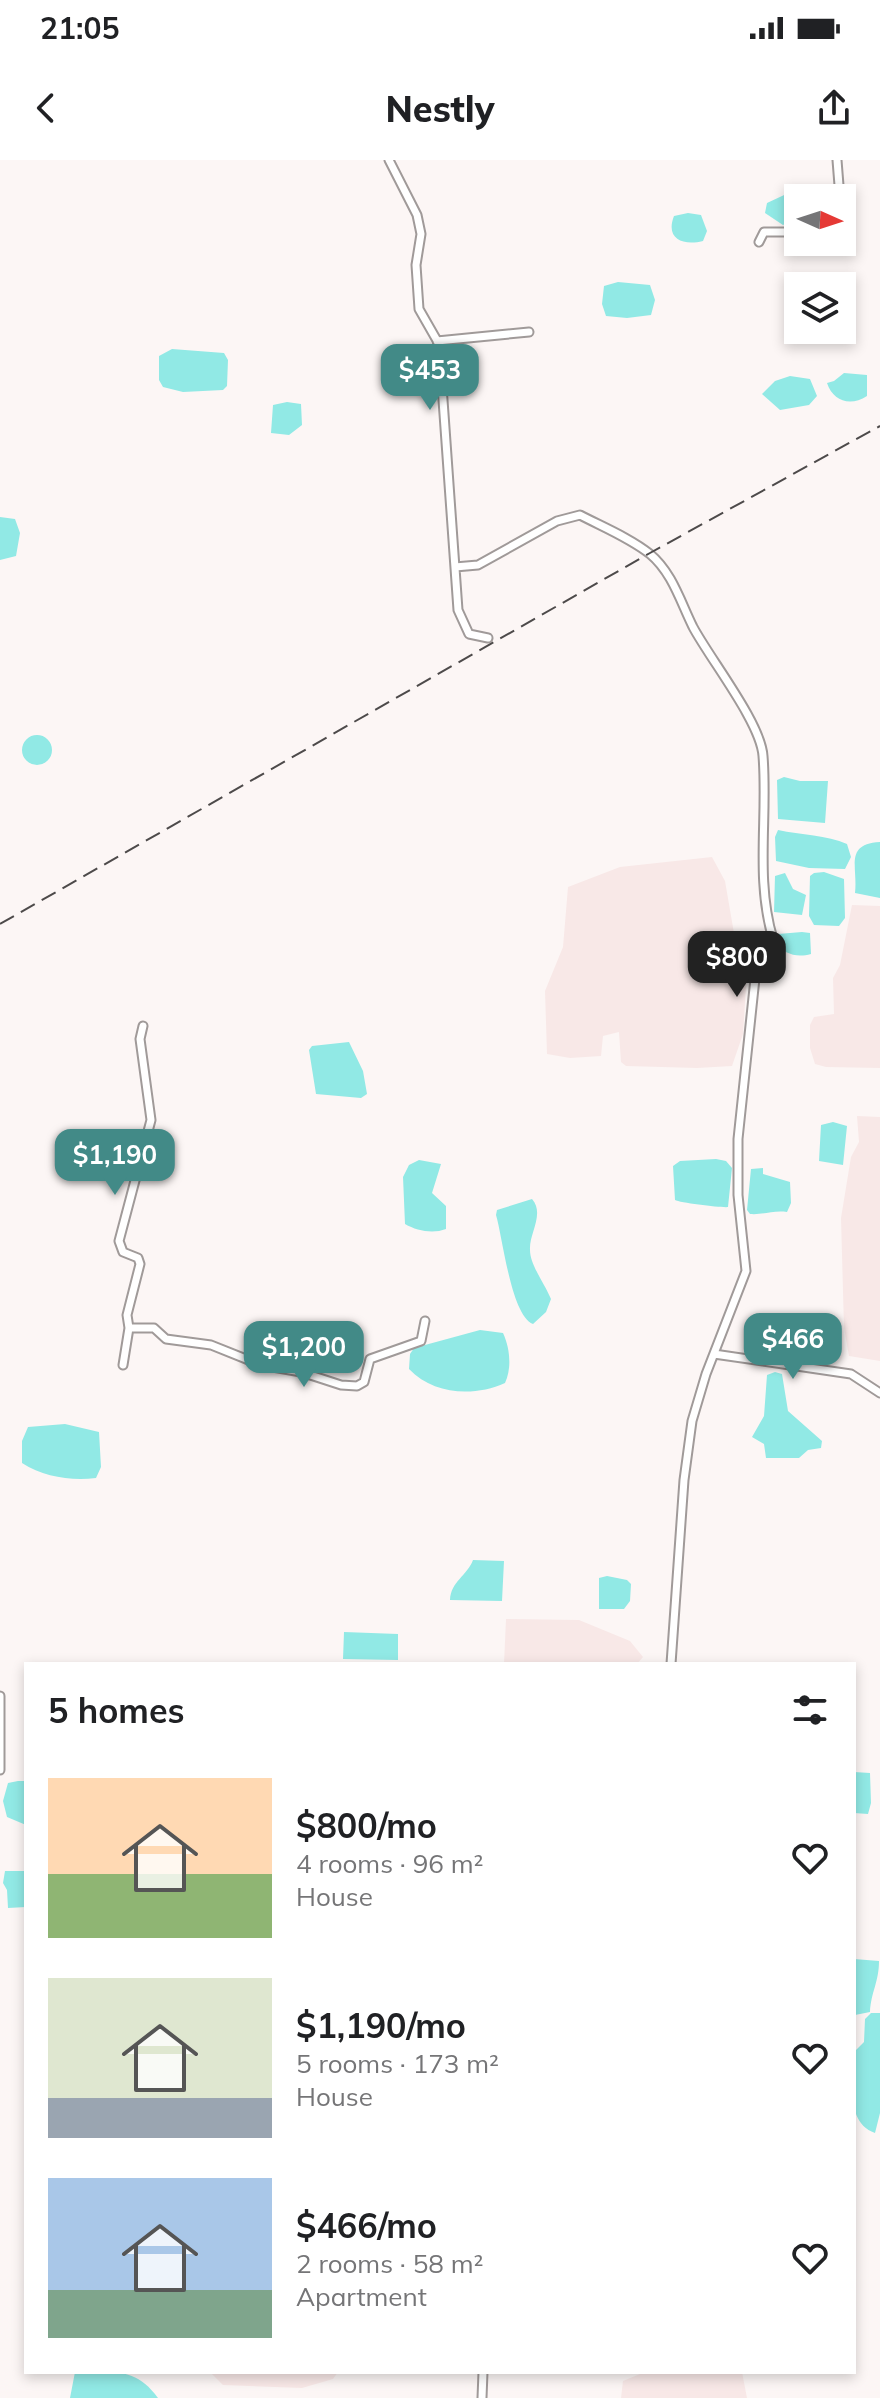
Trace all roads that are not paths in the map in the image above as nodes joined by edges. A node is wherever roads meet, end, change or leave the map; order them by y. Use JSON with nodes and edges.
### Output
{"nodes":[{"id":1,"x":389,"y":160,"type":"edge"},
{"id":2,"x":837,"y":160,"type":"edge"},
{"id":3,"x":839,"y":184,"type":"edge"},
{"id":4,"x":784,"y":232,"type":"edge"},
{"id":5,"x":759,"y":242,"type":"dead end"},
{"id":6,"x":529,"y":332,"type":"dead end"},
{"id":7,"x":437,"y":341,"type":"junction"},
{"id":8,"x":455,"y":567,"type":"junction"},
{"id":9,"x":488,"y":638,"type":"dead end"},
{"id":10,"x":143,"y":1026,"type":"dead end"},
{"id":11,"x":425,"y":1321,"type":"dead end"},
{"id":12,"x":129,"y":1328,"type":"junction"},
{"id":13,"x":714,"y":1354,"type":"junction"},
{"id":14,"x":123,"y":1365,"type":"dead end"},
{"id":15,"x":880,"y":1393,"type":"edge"},
{"id":16,"x":671,"y":1662,"type":"edge"},
{"id":17,"x":0,"y":1696,"type":"edge"},
{"id":18,"x":0,"y":1770,"type":"edge"},
{"id":19,"x":483,"y":2374,"type":"edge"},
{"id":20,"x":482,"y":2398,"type":"edge"}],
"edges":[{"from":1,"to":7,"type":"street"},
{"from":2,"to":3,"type":"street"},
{"from":4,"to":5,"type":"street"},
{"from":6,"to":7,"type":"street"},
{"from":7,"to":8,"type":"street"},
{"from":8,"to":9,"type":"street"},
{"from":8,"to":13,"type":"street"},
{"from":10,"to":12,"type":"street"},
{"from":11,"to":12,"type":"street"},
{"from":12,"to":14,"type":"street"},
{"from":13,"to":15,"type":"street"},
{"from":13,"to":16,"type":"street"},
{"from":17,"to":18,"type":"street"},
{"from":19,"to":20,"type":"street"}]}
